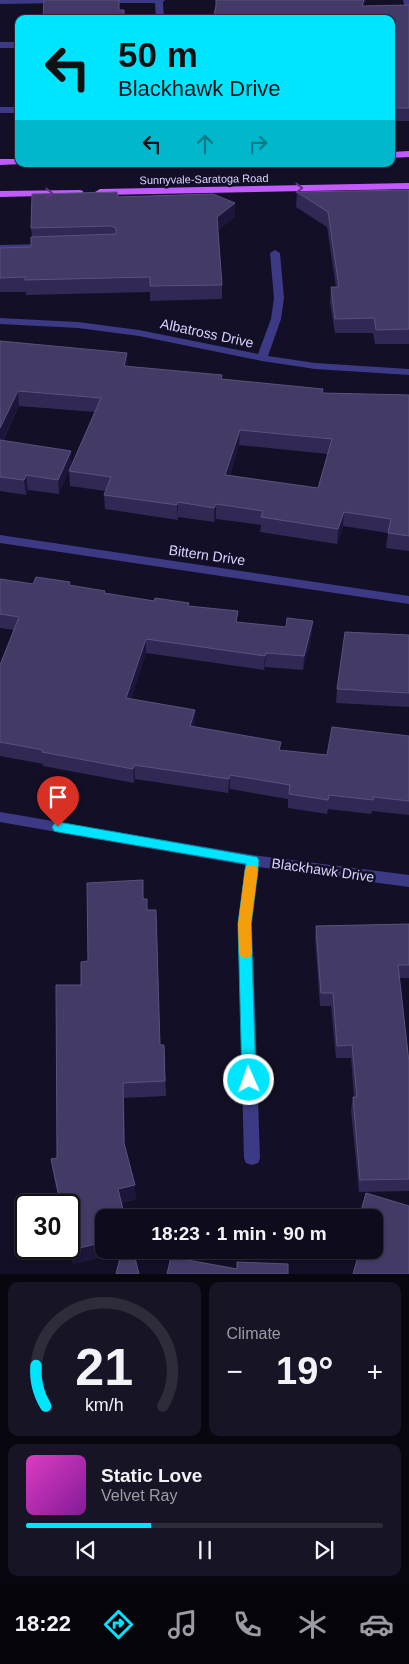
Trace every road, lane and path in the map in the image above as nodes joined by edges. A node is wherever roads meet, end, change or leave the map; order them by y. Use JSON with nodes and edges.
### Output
{"nodes":[{"id":1,"x":160,"y":0,"type":"edge"},
{"id":2,"x":72,"y":1,"type":"edge"},
{"id":3,"x":92,"y":1,"type":"edge"},
{"id":4,"x":0,"y":2,"type":"edge"},
{"id":5,"x":160,"y":15,"type":"edge"},
{"id":6,"x":0,"y":45,"type":"edge"},
{"id":7,"x":15,"y":45,"type":"edge"},
{"id":8,"x":0,"y":110,"type":"edge"},
{"id":9,"x":15,"y":110,"type":"edge"},
{"id":10,"x":395,"y":154,"type":"edge"},
{"id":11,"x":409,"y":154,"type":"edge"},
{"id":12,"x":0,"y":162,"type":"edge"},
{"id":13,"x":15,"y":162,"type":"edge"},
{"id":14,"x":409,"y":186,"type":"edge"},
{"id":15,"x":0,"y":194,"type":"edge"},
{"id":16,"x":56,"y":247,"type":"edge"},
{"id":17,"x":0,"y":248,"type":"edge"},
{"id":18,"x":275,"y":253,"type":"dead end"},
{"id":19,"x":0,"y":321,"type":"edge"},
{"id":20,"x":262,"y":358,"type":"junction"},
{"id":21,"x":409,"y":372,"type":"edge"},
{"id":22,"x":0,"y":540,"type":"edge"},
{"id":23,"x":409,"y":600,"type":"edge"},
{"id":24,"x":0,"y":817,"type":"edge"},
{"id":25,"x":253,"y":860,"type":"junction"},
{"id":26,"x":409,"y":881,"type":"edge"},
{"id":27,"x":252,"y":1158,"type":"dead end"}],
"edges":[{"from":1,"to":3,"type":"street"},
{"from":1,"to":5,"type":"street"},
{"from":2,"to":4,"type":"street"},
{"from":6,"to":7,"type":"street"},
{"from":8,"to":9,"type":"street"},
{"from":10,"to":11,"type":"main road"},
{"from":12,"to":13,"type":"main road"},
{"from":15,"to":14,"type":"main road","name":"Sunnyvale-Saratoga Road","one_way":true},
{"from":16,"to":17,"type":"street"},
{"from":18,"to":20,"type":"street"},
{"from":19,"to":20,"type":"street","name":"Albatross Drive"},
{"from":20,"to":21,"type":"street","name":"Albatross Drive"},
{"from":22,"to":23,"type":"street","name":"Bittern Drive"},
{"from":24,"to":25,"type":"street","name":"Blackhawk Drive"},
{"from":25,"to":26,"type":"street","name":"Blackhawk Drive"},
{"from":25,"to":27,"type":"street"}]}
